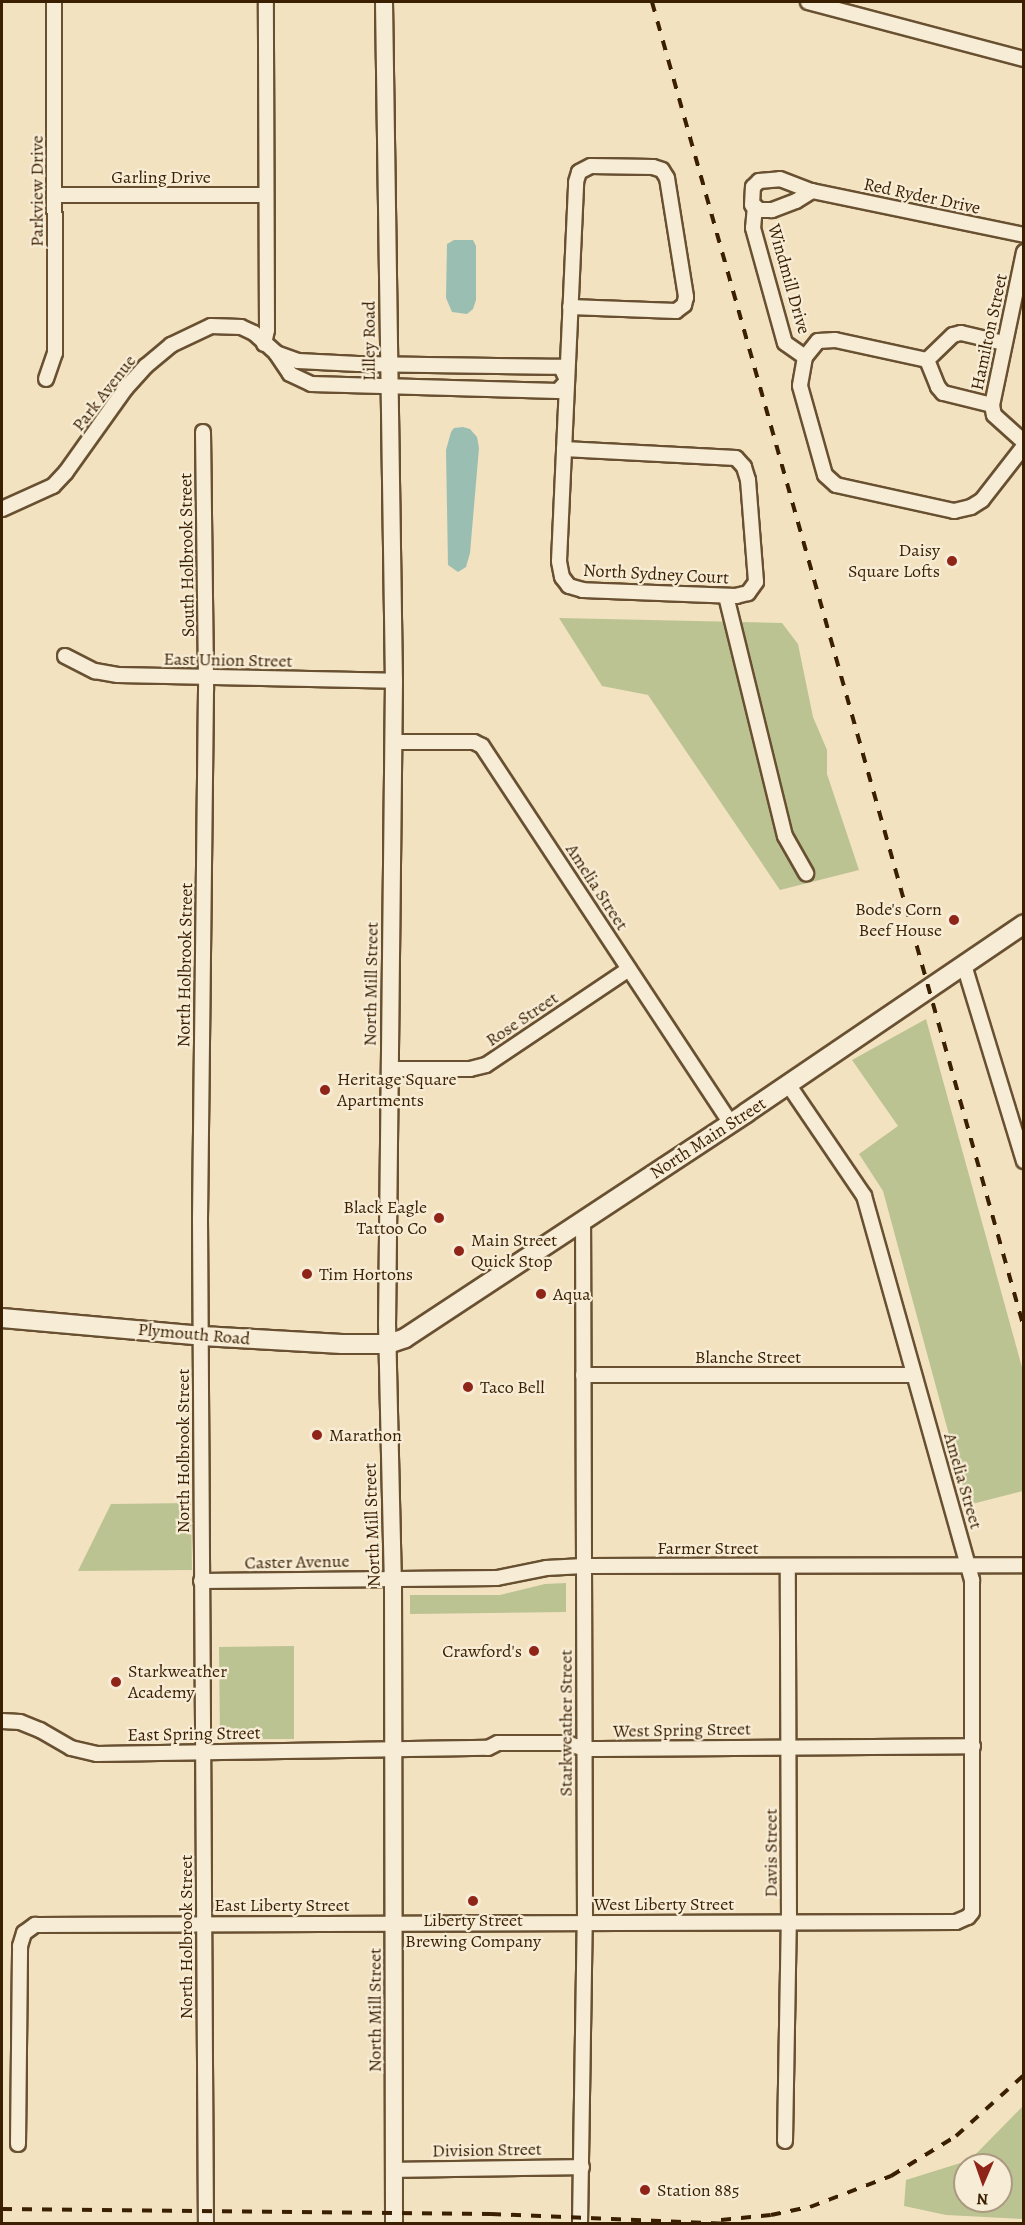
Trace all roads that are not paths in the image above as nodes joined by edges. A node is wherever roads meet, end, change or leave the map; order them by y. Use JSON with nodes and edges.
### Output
{"nodes":[{"id":1,"x":54,"y":2,"type":"edge"},
{"id":2,"x":266,"y":2,"type":"edge"},
{"id":3,"x":384,"y":2,"type":"edge"},
{"id":4,"x":808,"y":2,"type":"edge"},
{"id":5,"x":1023,"y":59,"type":"edge"},
{"id":6,"x":812,"y":191,"type":"junction"},
{"id":7,"x":55,"y":195,"type":"junction"},
{"id":8,"x":266,"y":195,"type":"junction"},
{"id":9,"x":755,"y":206,"type":"junction"},
{"id":10,"x":1023,"y":235,"type":"edge"},
{"id":11,"x":1023,"y":252,"type":"edge"},
{"id":12,"x":570,"y":307,"type":"junction"},
{"id":13,"x":1004,"y":343,"type":"junction"},
{"id":14,"x":264,"y":344,"type":"junction"},
{"id":15,"x":276,"y":353,"type":"junction"},
{"id":16,"x":805,"y":357,"type":"junction"},
{"id":17,"x":927,"y":360,"type":"junction"},
{"id":18,"x":388,"y":364,"type":"junction"},
{"id":19,"x":46,"y":379,"type":"dead end"},
{"id":20,"x":567,"y":381,"type":"junction"},
{"id":21,"x":388,"y":385,"type":"junction"},
{"id":22,"x":992,"y":405,"type":"junction"},
{"id":23,"x":203,"y":432,"type":"dead end"},
{"id":24,"x":1023,"y":444,"type":"edge"},
{"id":25,"x":564,"y":449,"type":"junction"},
{"id":26,"x":2,"y":508,"type":"edge"},
{"id":27,"x":726,"y":596,"type":"junction"},
{"id":28,"x":64,"y":656,"type":"dead end"},
{"id":29,"x":206,"y":678,"type":"junction"},
{"id":30,"x":394,"y":681,"type":"junction"},
{"id":31,"x":394,"y":742,"type":"junction"},
{"id":32,"x":806,"y":873,"type":"dead end"},
{"id":33,"x":1023,"y":924,"type":"edge"},
{"id":34,"x":964,"y":965,"type":"junction"},
{"id":35,"x":629,"y":969,"type":"junction"},
{"id":36,"x":390,"y":1069,"type":"junction"},
{"id":37,"x":788,"y":1084,"type":"junction"},
{"id":38,"x":730,"y":1122,"type":"junction"},
{"id":39,"x":1023,"y":1161,"type":"edge"},
{"id":40,"x":582,"y":1222,"type":"junction"},
{"id":41,"x":2,"y":1318,"type":"edge"},
{"id":42,"x":202,"y":1336,"type":"junction"},
{"id":43,"x":388,"y":1344,"type":"junction"},
{"id":44,"x":583,"y":1375,"type":"junction"},
{"id":45,"x":914,"y":1375,"type":"junction"},
{"id":46,"x":968,"y":1565,"type":"junction"},
{"id":47,"x":1023,"y":1565,"type":"edge"},
{"id":48,"x":584,"y":1566,"type":"junction"},
{"id":49,"x":788,"y":1566,"type":"junction"},
{"id":50,"x":393,"y":1579,"type":"junction"},
{"id":51,"x":201,"y":1581,"type":"junction"},
{"id":52,"x":2,"y":1721,"type":"edge"},
{"id":53,"x":973,"y":1746,"type":"junction"},
{"id":54,"x":789,"y":1747,"type":"junction"},
{"id":55,"x":394,"y":1749,"type":"junction"},
{"id":56,"x":584,"y":1749,"type":"junction"},
{"id":57,"x":203,"y":1753,"type":"junction"},
{"id":58,"x":968,"y":1917,"type":"joint"},
{"id":59,"x":585,"y":1921,"type":"junction"},
{"id":60,"x":789,"y":1922,"type":"junction"},
{"id":61,"x":204,"y":1923,"type":"junction"},
{"id":62,"x":395,"y":1923,"type":"junction"},
{"id":63,"x":785,"y":2141,"type":"dead end"},
{"id":64,"x":18,"y":2144,"type":"dead end"},
{"id":65,"x":582,"y":2167,"type":"junction"},
{"id":66,"x":394,"y":2169,"type":"junction"},
{"id":67,"x":206,"y":2223,"type":"edge"},
{"id":68,"x":394,"y":2223,"type":"edge"},
{"id":69,"x":580,"y":2223,"type":"edge"}],
"edges":[{"from":1,"to":7,"type":"street","name":"Parkview Drive"},
{"from":2,"to":8,"type":"street"},
{"from":3,"to":18,"type":"street","name":"Lilley Road"},
{"from":4,"to":5,"type":"street"},
{"from":6,"to":9,"type":"street"},
{"from":6,"to":9,"type":"street","name":"Red Ryder Drive"},
{"from":6,"to":10,"type":"street","name":"Red Ryder Drive"},
{"from":7,"to":8,"type":"street","name":"Garling Drive"},
{"from":7,"to":19,"type":"street","name":"Parkview Drive"},
{"from":8,"to":14,"type":"street"},
{"from":9,"to":16,"type":"street","name":"Windmill Drive"},
{"from":11,"to":13,"type":"street","name":"Hamilton Street"},
{"from":12,"to":12,"type":"street","name":"North Sydney Court"},
{"from":12,"to":20,"type":"street","name":"North Sydney Court"},
{"from":13,"to":17,"type":"street"},
{"from":13,"to":22,"type":"street","name":"Hamilton Street"},
{"from":14,"to":15,"type":"street","name":"Park Avenue"},
{"from":14,"to":26,"type":"street","name":"Park Avenue"},
{"from":15,"to":18,"type":"street"},
{"from":15,"to":21,"type":"street"},
{"from":16,"to":17,"type":"street"},
{"from":16,"to":24,"type":"street","name":"Windmill Drive"},
{"from":17,"to":22,"type":"street"},
{"from":18,"to":20,"type":"street"},
{"from":18,"to":21,"type":"street","name":"Lilley Road"},
{"from":20,"to":21,"type":"street"},
{"from":20,"to":25,"type":"street","name":"North Sydney Court"},
{"from":21,"to":30,"type":"street","name":"Lilley Road"},
{"from":22,"to":24,"type":"street","name":"Hamilton Street"},
{"from":23,"to":29,"type":"street","name":"South Holbrook Street"},
{"from":25,"to":27,"type":"street","name":"North Sydney Court"},
{"from":25,"to":27,"type":"street","name":"North Sydney Court"},
{"from":27,"to":32,"type":"street"},
{"from":28,"to":29,"type":"street","name":"East Union Street"},
{"from":29,"to":30,"type":"street","name":"East Union Street"},
{"from":29,"to":42,"type":"street","name":"North Holbrook Street"},
{"from":30,"to":31,"type":"street","name":"North Mill Street"},
{"from":31,"to":35,"type":"street","name":"Amelia Street"},
{"from":31,"to":36,"type":"street","name":"North Mill Street"},
{"from":33,"to":34,"type":"main road","name":"North Main Street"},
{"from":34,"to":37,"type":"main road","name":"North Main Street"},
{"from":34,"to":39,"type":"street"},
{"from":35,"to":36,"type":"street","name":"Rose Street"},
{"from":35,"to":38,"type":"street","name":"Amelia Street"},
{"from":36,"to":43,"type":"street","name":"North Mill Street"},
{"from":37,"to":38,"type":"main road","name":"North Main Street"},
{"from":37,"to":45,"type":"street","name":"Amelia Street"},
{"from":38,"to":40,"type":"main road","name":"North Main Street"},
{"from":40,"to":43,"type":"main road","name":"North Main Street"},
{"from":40,"to":44,"type":"street","name":"Starkweather Street"},
{"from":41,"to":42,"type":"main road","name":"Plymouth Road"},
{"from":42,"to":43,"type":"main road","name":"Plymouth Road"},
{"from":42,"to":51,"type":"street","name":"North Holbrook Street"},
{"from":43,"to":50,"type":"street","name":"North Mill Street"},
{"from":44,"to":45,"type":"street","name":"Blanche Street"},
{"from":44,"to":48,"type":"street","name":"Starkweather Street"},
{"from":45,"to":46,"type":"street","name":"Amelia Street"},
{"from":46,"to":47,"type":"street","name":"Farmer Street"},
{"from":46,"to":49,"type":"street","name":"Farmer Street"},
{"from":46,"to":53,"type":"street","name":"Amelia Street"},
{"from":48,"to":49,"type":"street","name":"Farmer Street"},
{"from":48,"to":50,"type":"street","name":"Farmer Street"},
{"from":48,"to":56,"type":"street","name":"Starkweather Street"},
{"from":49,"to":54,"type":"street","name":"Davis Street"},
{"from":50,"to":51,"type":"street","name":"Caster Avenue"},
{"from":50,"to":55,"type":"street","name":"North Mill Street"},
{"from":51,"to":57,"type":"street","name":"North Holbrook Street"},
{"from":52,"to":57,"type":"street","name":"East Spring Street"},
{"from":53,"to":54,"type":"street","name":"West Spring Street"},
{"from":53,"to":58,"type":"street","name":"Amelia Street"},
{"from":54,"to":56,"type":"street","name":"West Spring Street"},
{"from":54,"to":60,"type":"street","name":"Davis Street"},
{"from":55,"to":56,"type":"street","name":"West Spring Street"},
{"from":55,"to":57,"type":"street","name":"East Spring Street"},
{"from":55,"to":62,"type":"street","name":"North Mill Street"},
{"from":56,"to":59,"type":"street","name":"Starkweather Street"},
{"from":57,"to":61,"type":"street","name":"North Holbrook Street"},
{"from":58,"to":60,"type":"street","name":"West Liberty Street"},
{"from":59,"to":60,"type":"street","name":"West Liberty Street"},
{"from":59,"to":62,"type":"street","name":"West Liberty Street"},
{"from":59,"to":65,"type":"street","name":"Starkweather Street"},
{"from":60,"to":63,"type":"street","name":"Davis Street"},
{"from":61,"to":62,"type":"street","name":"East Liberty Street"},
{"from":61,"to":64,"type":"street","name":"East Liberty Street"},
{"from":61,"to":67,"type":"street","name":"North Holbrook Street"},
{"from":62,"to":66,"type":"street","name":"North Mill Street"},
{"from":65,"to":66,"type":"street","name":"Division Street"},
{"from":65,"to":69,"type":"street","name":"Starkweather Street"},
{"from":66,"to":68,"type":"street","name":"North Mill Street"}]}
